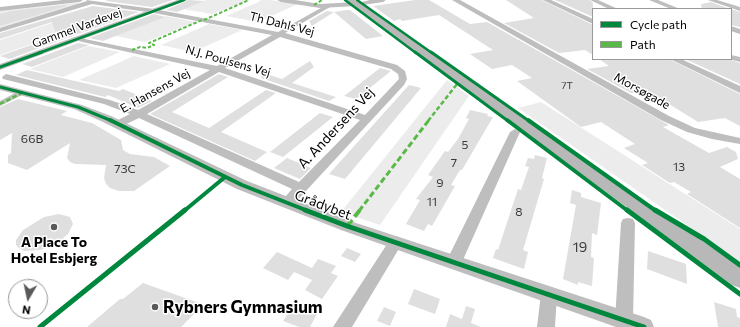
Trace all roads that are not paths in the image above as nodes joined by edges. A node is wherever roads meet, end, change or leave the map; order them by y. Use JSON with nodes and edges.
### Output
{"nodes":[{"id":1,"x":184,"y":0,"type":"edge"},
{"id":2,"x":281,"y":0,"type":"edge"},
{"id":3,"x":383,"y":0,"type":"edge"},
{"id":4,"x":455,"y":0,"type":"edge"},
{"id":5,"x":546,"y":0,"type":"edge"},
{"id":6,"x":593,"y":0,"type":"edge"},
{"id":7,"x":652,"y":0,"type":"edge"},
{"id":8,"x":711,"y":0,"type":"edge"},
{"id":9,"x":72,"y":1,"type":"edge"},
{"id":10,"x":89,"y":1,"type":"edge"},
{"id":11,"x":353,"y":2,"type":"edge"},
{"id":12,"x":328,"y":6,"type":"junction"},
{"id":13,"x":613,"y":8,"type":"edge"},
{"id":14,"x":674,"y":8,"type":"edge"},
{"id":15,"x":0,"y":9,"type":"edge"},
{"id":16,"x":740,"y":9,"type":"edge"},
{"id":17,"x":154,"y":11,"type":"junction"},
{"id":18,"x":592,"y":22,"type":"edge"},
{"id":19,"x":0,"y":30,"type":"edge"},
{"id":20,"x":279,"y":34,"type":"junction"},
{"id":21,"x":78,"y":39,"type":"junction"},
{"id":22,"x":676,"y":60,"type":"edge"},
{"id":23,"x":0,"y":67,"type":"edge"},
{"id":24,"x":218,"y":69,"type":"junction"},
{"id":25,"x":402,"y":73,"type":"joint"},
{"id":26,"x":3,"y":82,"type":"edge"},
{"id":27,"x":39,"y":85,"type":"junction"},
{"id":28,"x":740,"y":90,"type":"edge"},
{"id":29,"x":22,"y":93,"type":"junction"},
{"id":30,"x":0,"y":104,"type":"edge"},
{"id":31,"x":138,"y":114,"type":"junction"},
{"id":32,"x":366,"y":119,"type":"junction"},
{"id":33,"x":118,"y":124,"type":"junction"},
{"id":34,"x":515,"y":132,"type":"dead end"},
{"id":35,"x":740,"y":141,"type":"edge"},
{"id":36,"x":301,"y":188,"type":"junction"},
{"id":37,"x":287,"y":203,"type":"junction"},
{"id":38,"x":628,"y":223,"type":"dead end"},
{"id":39,"x":396,"y":242,"type":"junction"},
{"id":40,"x":454,"y":262,"type":"junction"},
{"id":41,"x":740,"y":279,"type":"edge"},
{"id":42,"x":549,"y":294,"type":"junction"},
{"id":43,"x":624,"y":320,"type":"junction"},
{"id":44,"x":342,"y":327,"type":"edge"},
{"id":45,"x":546,"y":327,"type":"edge"},
{"id":46,"x":644,"y":327,"type":"edge"}],
"edges":[{"from":1,"to":17,"type":"street","name":"Gammel Vardevej"},
{"from":2,"to":12,"type":"street"},
{"from":3,"to":11,"type":"street"},
{"from":4,"to":35,"type":"street","name":"Morsøgade"},
{"from":5,"to":18,"type":"street"},
{"from":6,"to":13,"type":"street"},
{"from":7,"to":14,"type":"street"},
{"from":8,"to":16,"type":"street"},
{"from":9,"to":10,"type":"street"},
{"from":9,"to":15,"type":"street"},
{"from":10,"to":17,"type":"street","name":"Th Dahls Vej"},
{"from":10,"to":19,"type":"street"},
{"from":11,"to":12,"type":"street"},
{"from":11,"to":41,"type":"main road"},
{"from":12,"to":20,"type":"street","name":"E. Hansens Vej"},
{"from":17,"to":20,"type":"street","name":"Th Dahls Vej"},
{"from":17,"to":21,"type":"street","name":"Gammel Vardevej"},
{"from":20,"to":24,"type":"street","name":"E. Hansens Vej"},
{"from":20,"to":25,"type":"street","name":"Th Dahls Vej"},
{"from":21,"to":23,"type":"street","name":"Gammel Vardevej"},
{"from":21,"to":24,"type":"street","name":"N.J. Poulsens Vej"},
{"from":22,"to":28,"type":"street"},
{"from":24,"to":31,"type":"street","name":"E. Hansens Vej"},
{"from":24,"to":32,"type":"street","name":"N.J. Poulsens Vej"},
{"from":25,"to":32,"type":"street","name":"A. Andersens Vej"},
{"from":26,"to":27,"type":"street","name":"Grådybet"},
{"from":26,"to":29,"type":"street","name":"Grådybet"},
{"from":27,"to":29,"type":"street"},
{"from":27,"to":31,"type":"street","name":"Grådybet"},
{"from":29,"to":30,"type":"street"},
{"from":29,"to":33,"type":"street","name":"Grådybet"},
{"from":31,"to":33,"type":"street","name":"E. Hansens Vej"},
{"from":31,"to":36,"type":"street","name":"Grådybet"},
{"from":32,"to":36,"type":"street","name":"A. Andersens Vej"},
{"from":33,"to":37,"type":"street","name":"Grådybet"},
{"from":34,"to":40,"type":"street"},
{"from":36,"to":37,"type":"street","name":"A. Andersens Vej"},
{"from":37,"to":39,"type":"street","name":"Grådybet"},
{"from":38,"to":43,"type":"street"},
{"from":39,"to":40,"type":"street","name":"Grådybet"},
{"from":39,"to":44,"type":"street"},
{"from":40,"to":42,"type":"street","name":"Grådybet"},
{"from":42,"to":43,"type":"street","name":"Grådybet"},
{"from":42,"to":45,"type":"street"},
{"from":43,"to":46,"type":"street","name":"Grådybet"}]}
